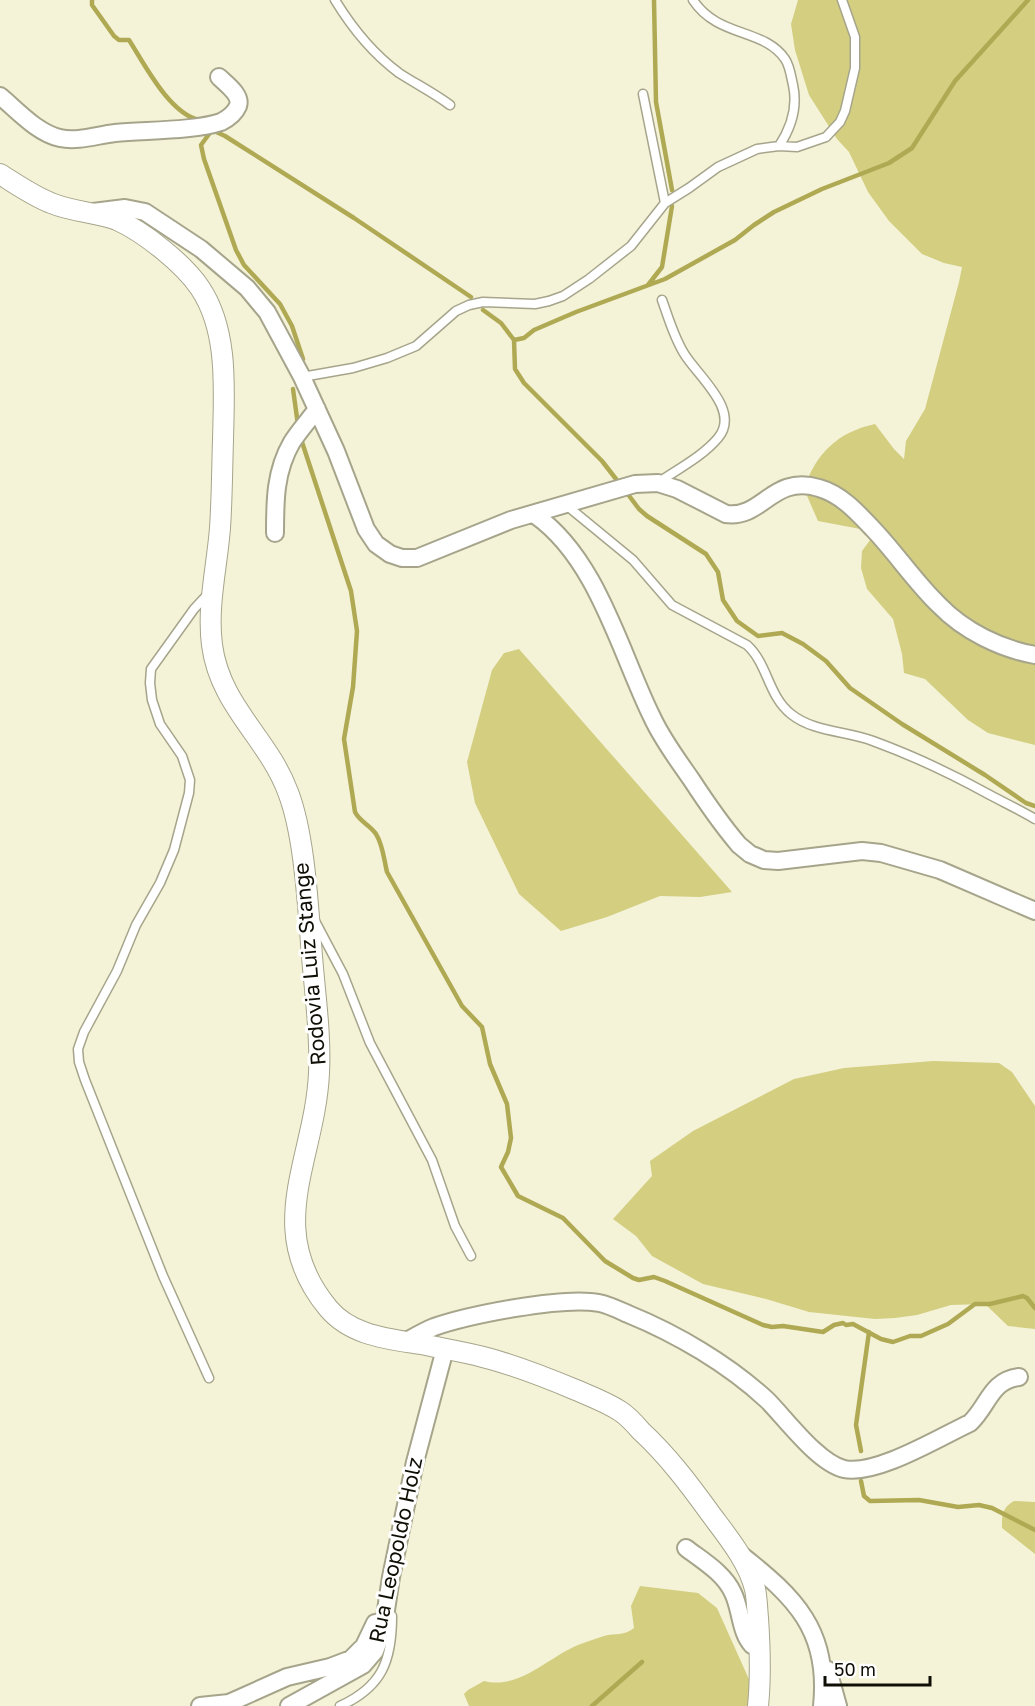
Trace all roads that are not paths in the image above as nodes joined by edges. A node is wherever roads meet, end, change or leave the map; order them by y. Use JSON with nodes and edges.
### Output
{"nodes":[{"id":1,"x":335,"y":0,"type":"edge"},
{"id":2,"x":693,"y":0,"type":"edge"},
{"id":3,"x":842,"y":0,"type":"edge"},
{"id":4,"x":219,"y":76,"type":"dead end"},
{"id":5,"x":643,"y":94,"type":"dead end"},
{"id":6,"x":0,"y":96,"type":"edge"},
{"id":7,"x":450,"y":105,"type":"dead end"},
{"id":8,"x":779,"y":146,"type":"junction"},
{"id":9,"x":0,"y":174,"type":"edge"},
{"id":10,"x":665,"y":203,"type":"junction"},
{"id":11,"x":86,"y":212,"type":"junction"},
{"id":12,"x":662,"y":300,"type":"dead end"},
{"id":13,"x":302,"y":377,"type":"junction"},
{"id":14,"x":317,"y":409,"type":"junction"},
{"id":15,"x":658,"y":483,"type":"junction"},
{"id":16,"x":566,"y":505,"type":"junction"},
{"id":17,"x":535,"y":514,"type":"junction"},
{"id":18,"x":275,"y":533,"type":"dead end"},
{"id":19,"x":212,"y":590,"type":"junction"},
{"id":20,"x":1035,"y":655,"type":"edge"},
{"id":21,"x":1035,"y":819,"type":"edge"},
{"id":22,"x":308,"y":908,"type":"junction"},
{"id":23,"x":1035,"y":910,"type":"edge"},
{"id":24,"x":471,"y":1256,"type":"dead end"},
{"id":25,"x":405,"y":1342,"type":"junction"},
{"id":26,"x":445,"y":1349,"type":"junction"},
{"id":27,"x":1019,"y":1377,"type":"dead end"},
{"id":28,"x":209,"y":1378,"type":"dead end"},
{"id":29,"x":686,"y":1548,"type":"dead end"},
{"id":30,"x":737,"y":1551,"type":"junction"},
{"id":31,"x":391,"y":1577,"type":"junction"},
{"id":32,"x":759,"y":1645,"type":"junction"},
{"id":33,"x":821,"y":1659,"type":"junction"},
{"id":34,"x":200,"y":1706,"type":"edge"},
{"id":35,"x":289,"y":1706,"type":"edge"},
{"id":36,"x":340,"y":1706,"type":"edge"},
{"id":37,"x":758,"y":1706,"type":"edge"},
{"id":38,"x":822,"y":1706,"type":"edge"},
{"id":39,"x":838,"y":1706,"type":"edge"}],
"edges":[{"from":1,"to":7,"type":"lane"},
{"from":2,"to":8,"type":"lane"},
{"from":3,"to":8,"type":"lane"},
{"from":4,"to":6,"type":"street"},
{"from":5,"to":10,"type":"lane"},
{"from":8,"to":10,"type":"lane"},
{"from":9,"to":11,"type":"street","name":"Rodovia Luiz Stange"},
{"from":10,"to":13,"type":"lane"},
{"from":11,"to":13,"type":"street"},
{"from":11,"to":19,"type":"street","name":"Rodovia Luiz Stange"},
{"from":12,"to":15,"type":"lane"},
{"from":13,"to":14,"type":"street"},
{"from":14,"to":17,"type":"street"},
{"from":14,"to":18,"type":"street"},
{"from":15,"to":16,"type":"street"},
{"from":15,"to":20,"type":"street"},
{"from":16,"to":17,"type":"street"},
{"from":16,"to":21,"type":"lane"},
{"from":17,"to":23,"type":"street"},
{"from":19,"to":22,"type":"street","name":"Rodovia Luiz Stange"},
{"from":19,"to":28,"type":"lane"},
{"from":22,"to":24,"type":"lane"},
{"from":22,"to":25,"type":"street","name":"Rodovia Luiz Stange"},
{"from":25,"to":26,"type":"street","name":"Rodovia Luiz Stange"},
{"from":25,"to":27,"type":"street"},
{"from":26,"to":30,"type":"street","name":"Rodovia Luiz Stange"},
{"from":26,"to":31,"type":"street","name":"Rua Leopoldo Holz"},
{"from":29,"to":32,"type":"street"},
{"from":30,"to":32,"type":"street","name":"Rodovia Luiz Stange"},
{"from":30,"to":33,"type":"street"},
{"from":31,"to":34,"type":"street"},
{"from":31,"to":35,"type":"street","name":"Rua Leopoldo Holz"},
{"from":31,"to":36,"type":"lane"},
{"from":32,"to":37,"type":"street","name":"Rodovia Luiz Stange"},
{"from":33,"to":38,"type":"street"},
{"from":33,"to":39,"type":"street"}]}
